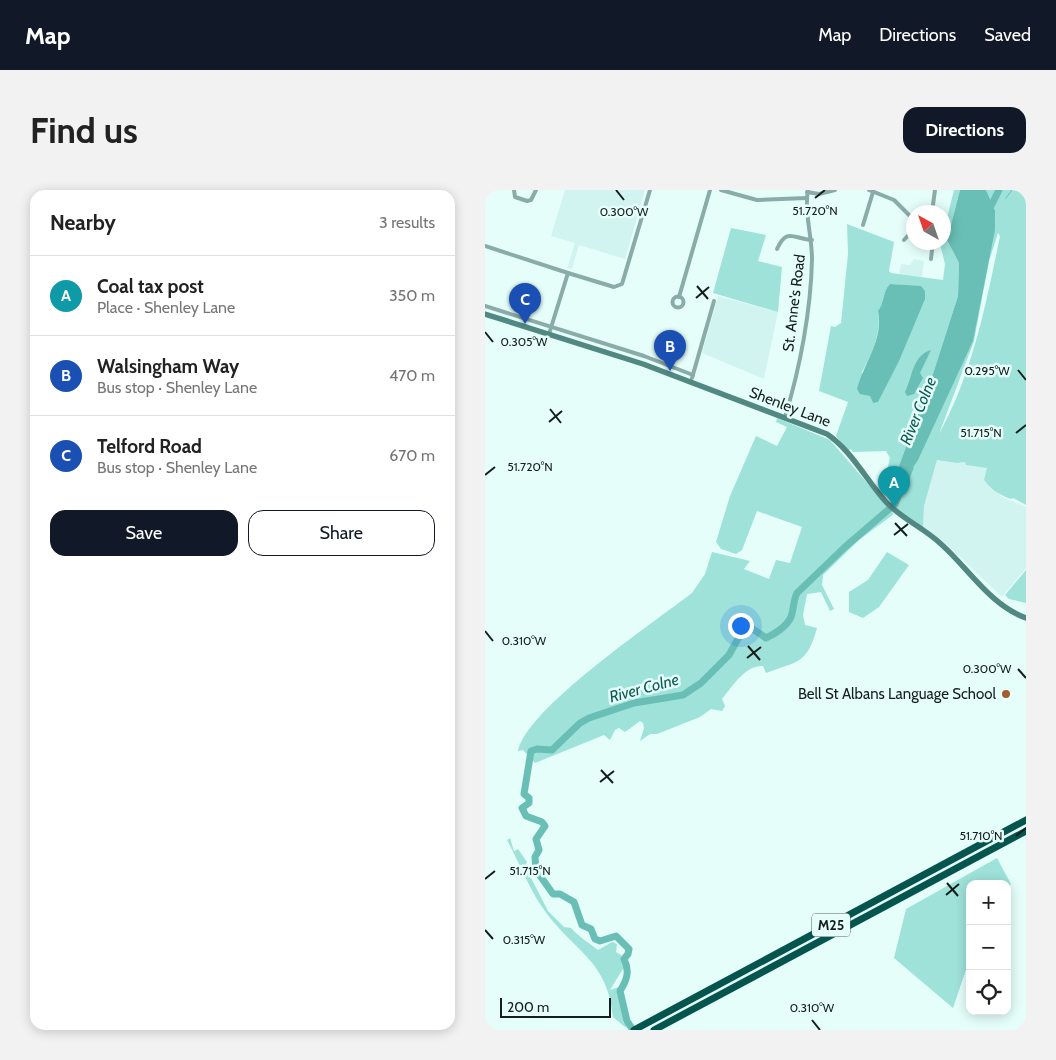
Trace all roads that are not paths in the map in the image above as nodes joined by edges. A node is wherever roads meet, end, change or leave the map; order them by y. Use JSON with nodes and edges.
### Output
{"nodes":[{"id":1,"x":514,"y":190,"type":"edge"},
{"id":2,"x":536,"y":190,"type":"edge"},
{"id":3,"x":650,"y":190,"type":"edge"},
{"id":4,"x":710,"y":190,"type":"edge"},
{"id":5,"x":721,"y":190,"type":"edge"},
{"id":6,"x":835,"y":190,"type":"edge"},
{"id":7,"x":890,"y":190,"type":"edge"},
{"id":8,"x":935,"y":190,"type":"edge"},
{"id":9,"x":808,"y":191,"type":"edge"},
{"id":10,"x":871,"y":191,"type":"edge"},
{"id":11,"x":888,"y":196,"type":"junction"},
{"id":12,"x":807,"y":198,"type":"junction"},
{"id":13,"x":933,"y":205,"type":"edge"},
{"id":14,"x":906,"y":211,"type":"edge"},
{"id":15,"x":863,"y":225,"type":"dead end"},
{"id":16,"x":812,"y":240,"type":"junction"},
{"id":17,"x":485,"y":246,"type":"edge"},
{"id":18,"x":777,"y":249,"type":"dead end"},
{"id":19,"x":932,"y":250,"type":"edge"},
{"id":20,"x":931,"y":259,"type":"dead end"},
{"id":21,"x":568,"y":273,"type":"junction"},
{"id":22,"x":679,"y":297,"type":"dead end"},
{"id":23,"x":714,"y":301,"type":"dead end"},
{"id":24,"x":485,"y":306,"type":"edge"},
{"id":25,"x":485,"y":314,"type":"edge"},
{"id":26,"x":550,"y":331,"type":"junction"},
{"id":27,"x":693,"y":375,"type":"junction"},
{"id":28,"x":690,"y":382,"type":"junction"},
{"id":29,"x":785,"y":417,"type":"junction"},
{"id":30,"x":1026,"y":618,"type":"edge"},
{"id":31,"x":1026,"y":820,"type":"edge"},
{"id":32,"x":1026,"y":831,"type":"edge"},
{"id":33,"x":635,"y":1029,"type":"edge"},
{"id":34,"x":654,"y":1030,"type":"edge"}],
"edges":[{"from":1,"to":2,"type":"street"},
{"from":3,"to":21,"type":"street"},
{"from":4,"to":22,"type":"street"},
{"from":5,"to":12,"type":"street"},
{"from":6,"to":9,"type":"street"},
{"from":7,"to":11,"type":"street"},
{"from":8,"to":13,"type":"street"},
{"from":9,"to":12,"type":"street","name":"St. Anne's Road"},
{"from":10,"to":11,"type":"street"},
{"from":10,"to":15,"type":"street"},
{"from":11,"to":14,"type":"street"},
{"from":12,"to":16,"type":"street","name":"St. Anne's Road"},
{"from":16,"to":18,"type":"street"},
{"from":16,"to":29,"type":"street","name":"St. Anne's Road"},
{"from":17,"to":21,"type":"street"},
{"from":19,"to":20,"type":"street"},
{"from":21,"to":26,"type":"street"},
{"from":23,"to":27,"type":"street"},
{"from":24,"to":26,"type":"street","name":"Shenley Lane"},
{"from":25,"to":26,"type":"main road","name":"Shenley Lane"},
{"from":26,"to":27,"type":"street","name":"Shenley Lane"},
{"from":26,"to":28,"type":"main road","name":"Shenley Lane"},
{"from":27,"to":28,"type":"street"},
{"from":28,"to":29,"type":"main road","name":"Shenley Lane"},
{"from":29,"to":30,"type":"main road","name":"Shenley Lane"},
{"from":31,"to":33,"type":"highway","number":"M25"},
{"from":32,"to":34,"type":"highway","number":"M25"}]}
